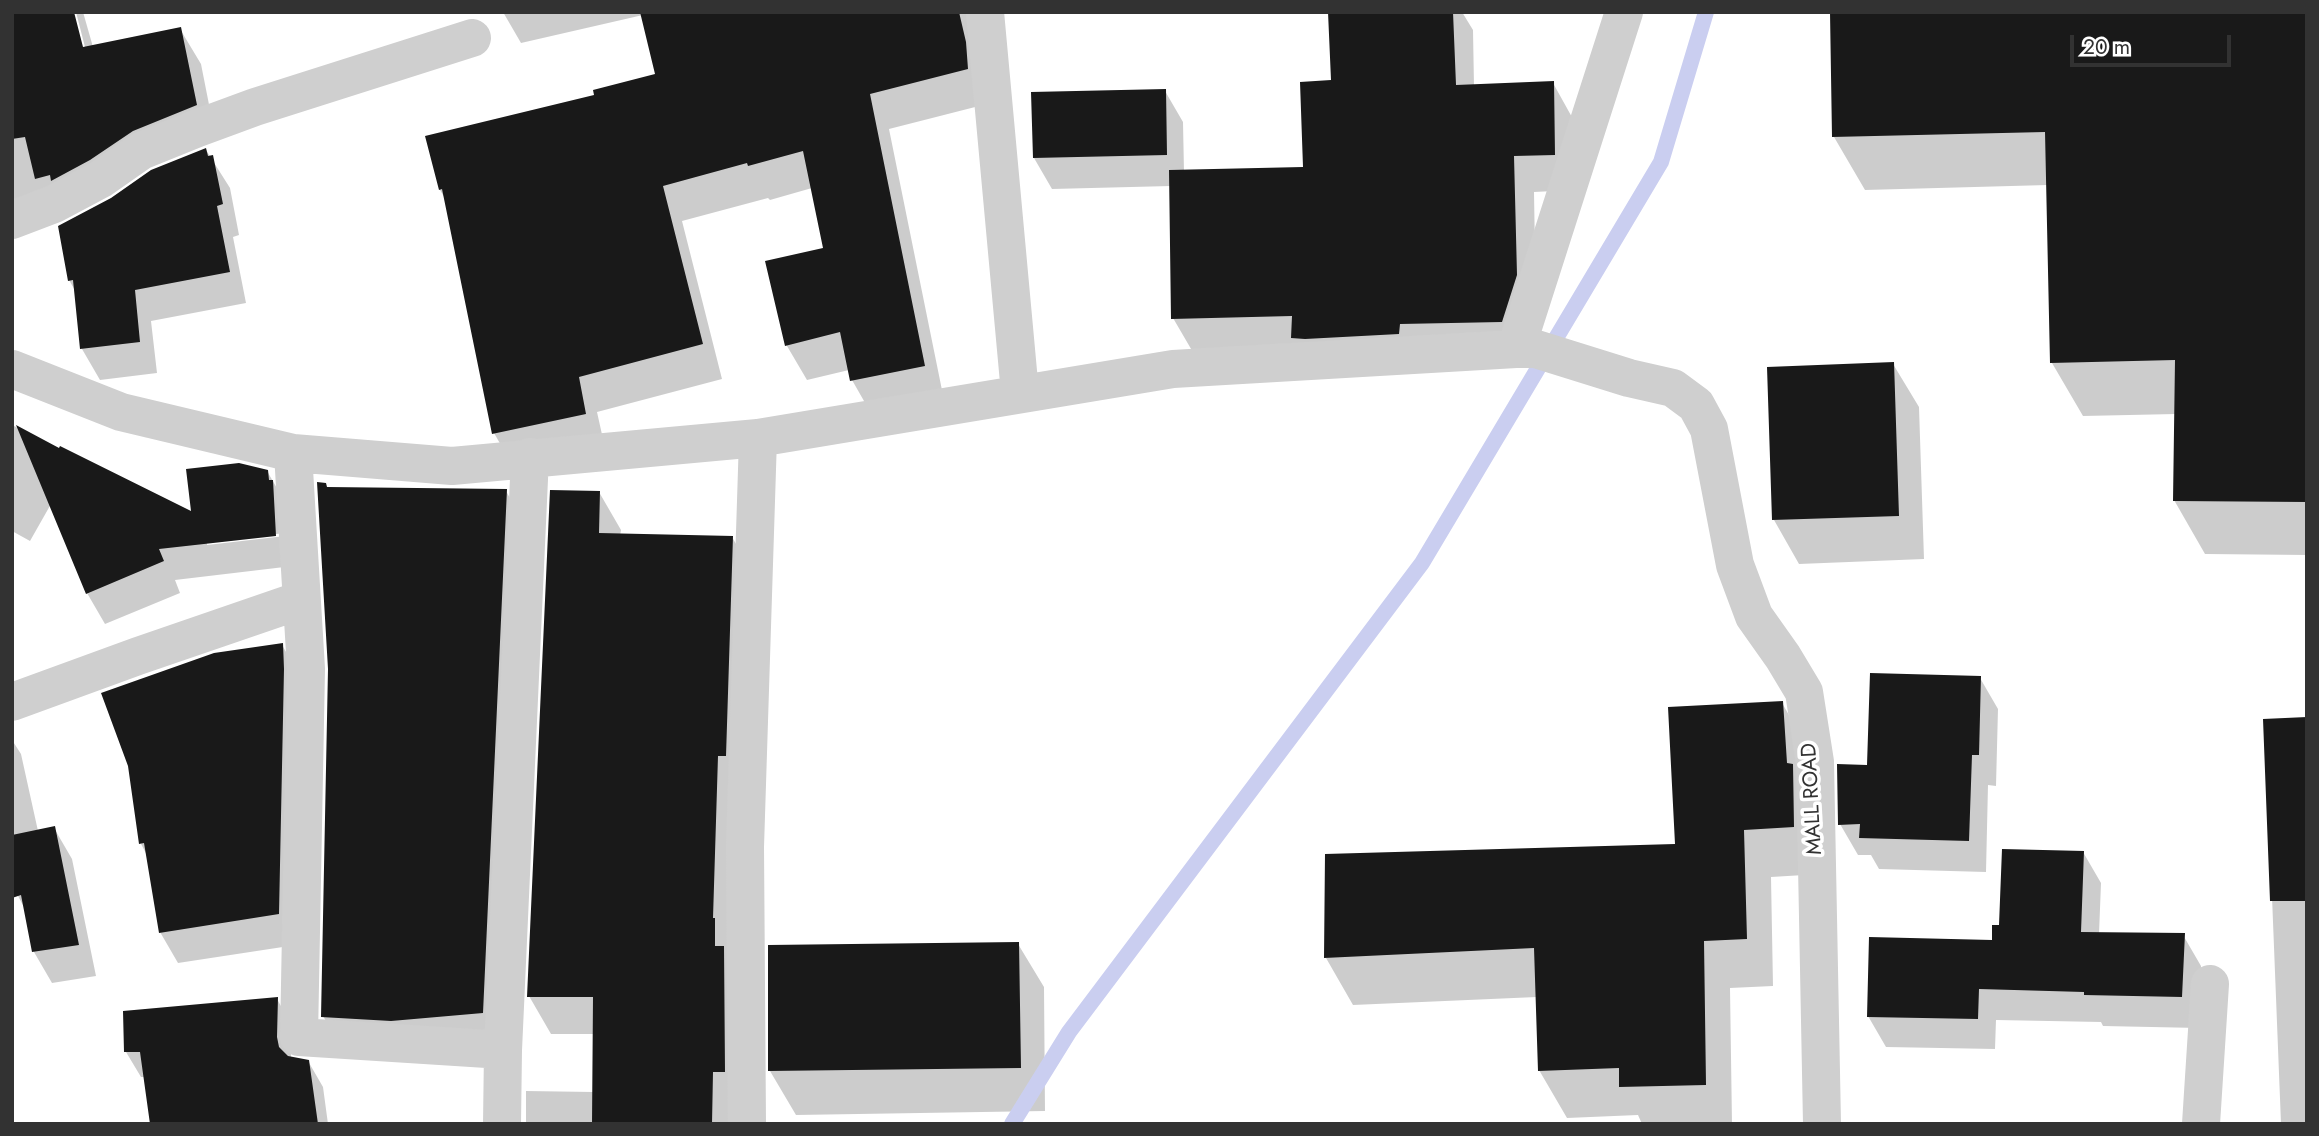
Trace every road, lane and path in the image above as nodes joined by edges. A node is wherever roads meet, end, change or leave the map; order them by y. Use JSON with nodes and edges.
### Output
{"nodes":[{"id":1,"x":985,"y":12,"type":"edge"},
{"id":2,"x":1624,"y":12,"type":"edge"},
{"id":3,"x":472,"y":38,"type":"dead end"},
{"id":4,"x":12,"y":220,"type":"edge"},
{"id":5,"x":1526,"y":349,"type":"junction"},
{"id":6,"x":12,"y":369,"type":"edge"},
{"id":7,"x":1020,"y":393,"type":"junction"},
{"id":8,"x":758,"y":438,"type":"junction"},
{"id":9,"x":293,"y":453,"type":"junction"},
{"id":10,"x":530,"y":457,"type":"junction"},
{"id":11,"x":302,"y":600,"type":"junction"},
{"id":12,"x":12,"y":702,"type":"edge"},
{"id":13,"x":2210,"y":984,"type":"dead end"},
{"id":14,"x":503,"y":1050,"type":"junction"},
{"id":15,"x":502,"y":1124,"type":"edge"},
{"id":16,"x":747,"y":1124,"type":"edge"},
{"id":17,"x":1822,"y":1124,"type":"edge"},
{"id":18,"x":2201,"y":1124,"type":"edge"}],
"edges":[{"from":1,"to":7,"type":"street"},
{"from":2,"to":5,"type":"street"},
{"from":3,"to":4,"type":"street"},
{"from":5,"to":7,"type":"street"},
{"from":5,"to":17,"type":"street","name":"MALL ROAD"},
{"from":6,"to":9,"type":"street"},
{"from":7,"to":8,"type":"street"},
{"from":8,"to":10,"type":"street"},
{"from":8,"to":16,"type":"street"},
{"from":9,"to":10,"type":"street"},
{"from":9,"to":11,"type":"street"},
{"from":10,"to":14,"type":"street"},
{"from":11,"to":12,"type":"street"},
{"from":11,"to":14,"type":"street"},
{"from":13,"to":18,"type":"street"},
{"from":14,"to":15,"type":"street"}]}
